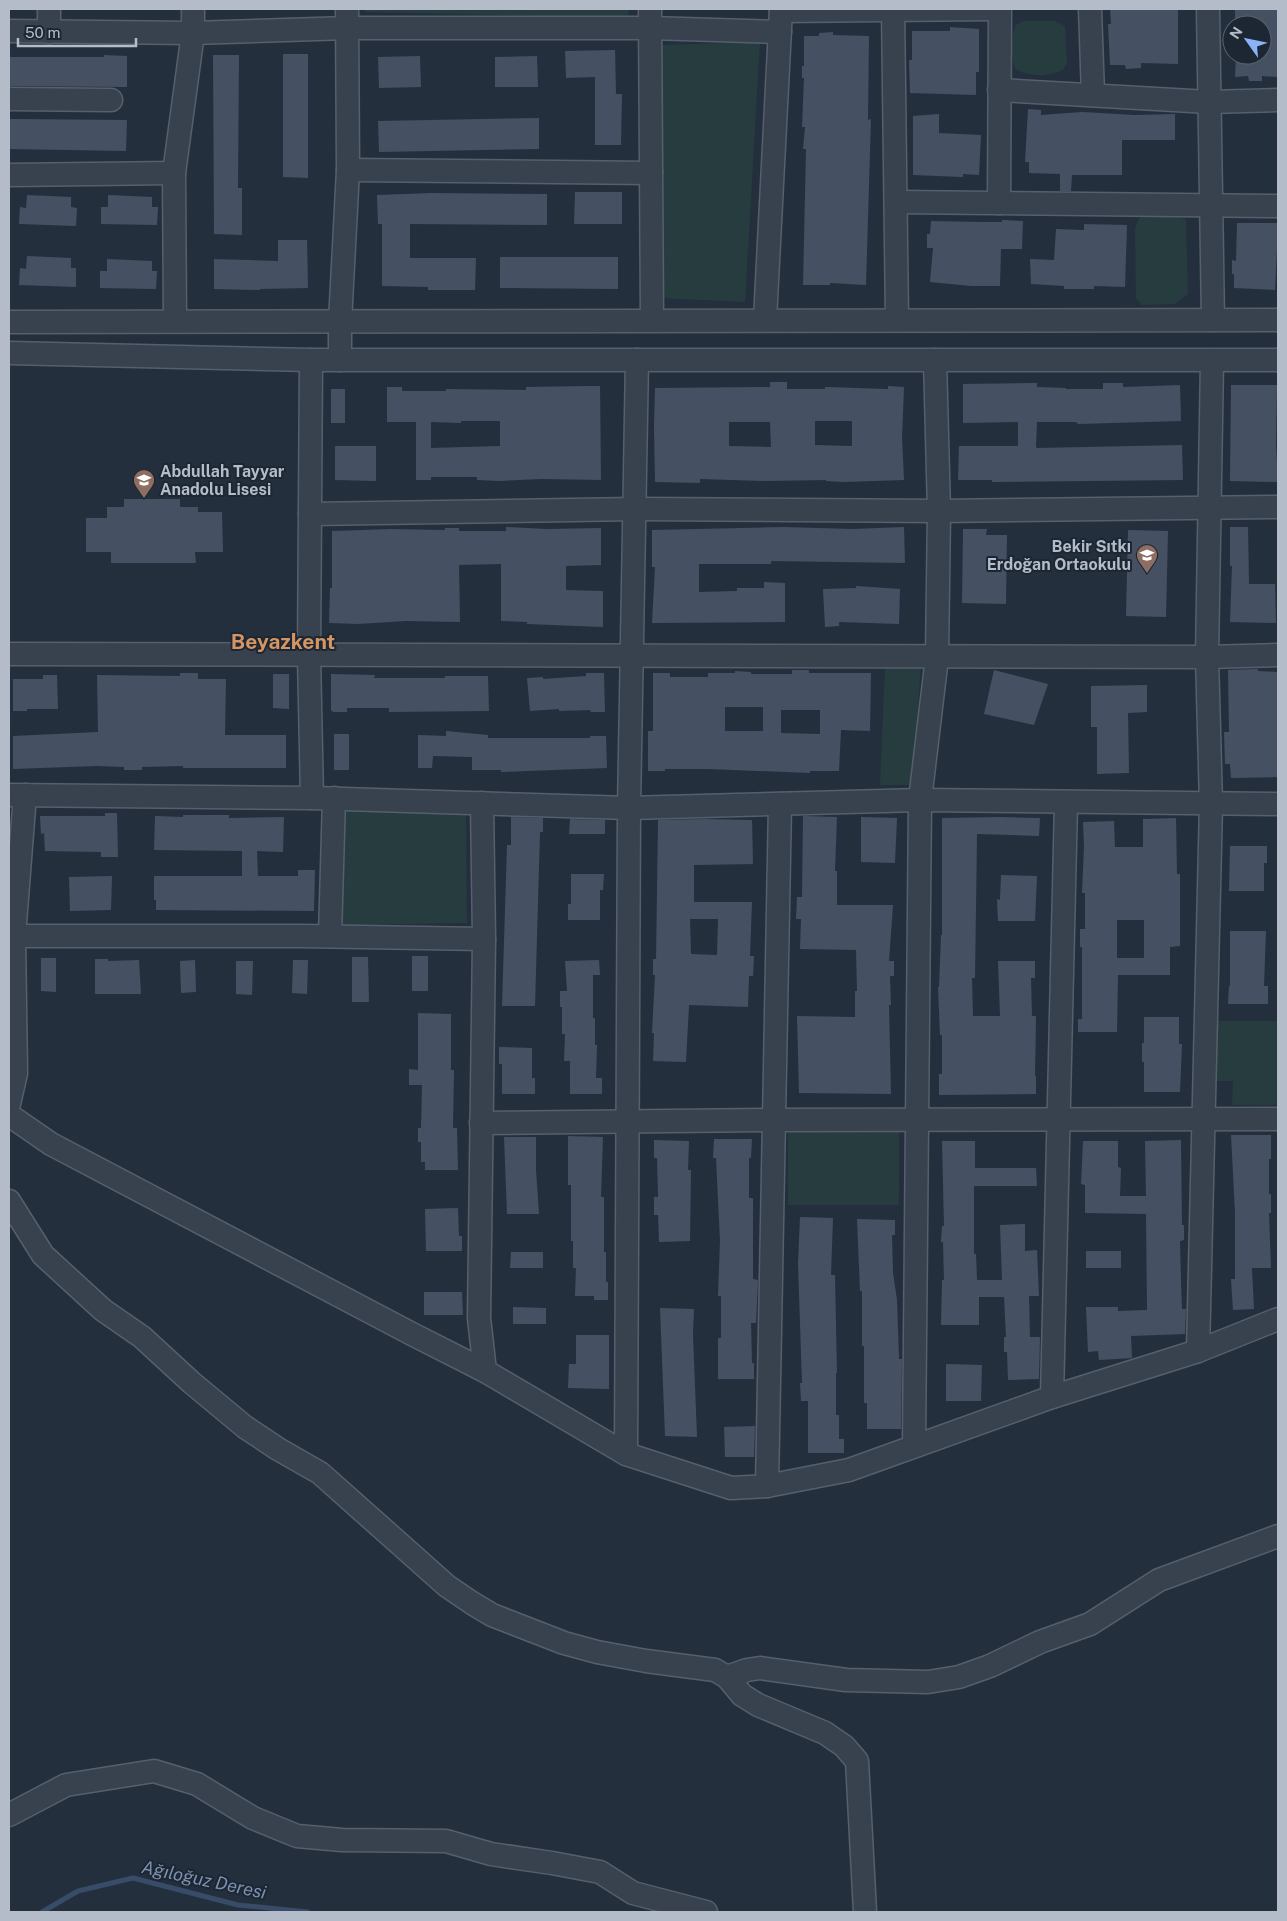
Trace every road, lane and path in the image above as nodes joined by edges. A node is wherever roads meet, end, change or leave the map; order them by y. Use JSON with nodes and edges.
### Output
{"nodes":[{"id":1,"x":49,"y":9,"type":"edge"},
{"id":2,"x":193,"y":9,"type":"edge"},
{"id":3,"x":992,"y":9,"type":"edge"},
{"id":4,"x":1000,"y":9,"type":"edge"},
{"id":5,"x":1090,"y":9,"type":"edge"},
{"id":6,"x":1208,"y":9,"type":"edge"},
{"id":7,"x":893,"y":10,"type":"edge"},
{"id":8,"x":781,"y":17,"type":"edge"},
{"id":9,"x":348,"y":18,"type":"edge"},
{"id":10,"x":650,"y":18,"type":"edge"},
{"id":11,"x":9,"y":32,"type":"edge"},
{"id":12,"x":49,"y":32,"type":"junction"},
{"id":13,"x":193,"y":33,"type":"junction"},
{"id":14,"x":999,"y":90,"type":"junction"},
{"id":15,"x":1093,"y":95,"type":"junction"},
{"id":16,"x":9,"y":99,"type":"edge"},
{"id":17,"x":111,"y":100,"type":"dead end"},
{"id":18,"x":1278,"y":100,"type":"edge"},
{"id":19,"x":1209,"y":102,"type":"junction"},
{"id":20,"x":348,"y":170,"type":"junction"},
{"id":21,"x":174,"y":173,"type":"junction"},
{"id":22,"x":651,"y":173,"type":"junction"},
{"id":23,"x":9,"y":175,"type":"edge"},
{"id":24,"x":896,"y":202,"type":"junction"},
{"id":25,"x":999,"y":203,"type":"junction"},
{"id":26,"x":1211,"y":205,"type":"junction"},
{"id":27,"x":1278,"y":206,"type":"edge"},
{"id":28,"x":652,"y":320,"type":"junction"},
{"id":29,"x":765,"y":320,"type":"junction"},
{"id":30,"x":897,"y":320,"type":"junction"},
{"id":31,"x":1213,"y":320,"type":"junction"},
{"id":32,"x":1278,"y":320,"type":"edge"},
{"id":33,"x":175,"y":321,"type":"junction"},
{"id":34,"x":9,"y":322,"type":"edge"},
{"id":35,"x":340,"y":322,"type":"junction"},
{"id":36,"x":9,"y":353,"type":"edge"},
{"id":37,"x":311,"y":360,"type":"junction"},
{"id":38,"x":340,"y":360,"type":"junction"},
{"id":39,"x":637,"y":360,"type":"junction"},
{"id":40,"x":934,"y":360,"type":"junction"},
{"id":41,"x":1278,"y":360,"type":"edge"},
{"id":42,"x":1212,"y":361,"type":"junction"},
{"id":43,"x":1278,"y":507,"type":"edge"},
{"id":44,"x":1210,"y":508,"type":"junction"},
{"id":45,"x":635,"y":510,"type":"junction"},
{"id":46,"x":939,"y":512,"type":"junction"},
{"id":47,"x":310,"y":514,"type":"junction"},
{"id":48,"x":9,"y":654,"type":"edge"},
{"id":49,"x":1278,"y":655,"type":"edge"},
{"id":50,"x":309,"y":656,"type":"junction"},
{"id":51,"x":632,"y":656,"type":"junction"},
{"id":52,"x":937,"y":657,"type":"junction"},
{"id":53,"x":1208,"y":657,"type":"junction"},
{"id":54,"x":17,"y":795,"type":"edge"},
{"id":55,"x":323,"y":798,"type":"junction"},
{"id":56,"x":920,"y":800,"type":"junction"},
{"id":57,"x":482,"y":803,"type":"junction"},
{"id":58,"x":1066,"y":803,"type":"junction"},
{"id":59,"x":780,"y":804,"type":"junction"},
{"id":60,"x":1211,"y":804,"type":"junction"},
{"id":61,"x":1278,"y":804,"type":"edge"},
{"id":62,"x":629,"y":808,"type":"junction"},
{"id":63,"x":12,"y":936,"type":"edge"},
{"id":64,"x":330,"y":936,"type":"junction"},
{"id":65,"x":484,"y":939,"type":"junction"},
{"id":66,"x":9,"y":1104,"type":"edge"},
{"id":67,"x":9,"y":1115,"type":"edge"},
{"id":68,"x":1204,"y":1119,"type":"junction"},
{"id":69,"x":1278,"y":1119,"type":"edge"},
{"id":70,"x":774,"y":1120,"type":"junction"},
{"id":71,"x":917,"y":1120,"type":"junction"},
{"id":72,"x":1058,"y":1120,"type":"junction"},
{"id":73,"x":627,"y":1122,"type":"junction"},
{"id":74,"x":482,"y":1123,"type":"junction"},
{"id":75,"x":9,"y":1201,"type":"edge"},
{"id":76,"x":1278,"y":1319,"type":"edge"},
{"id":77,"x":1198,"y":1351,"type":"junction"},
{"id":78,"x":485,"y":1371,"type":"junction"},
{"id":79,"x":1052,"y":1397,"type":"junction"},
{"id":80,"x":914,"y":1446,"type":"junction"},
{"id":81,"x":626,"y":1454,"type":"junction"},
{"id":82,"x":767,"y":1486,"type":"junction"},
{"id":83,"x":1278,"y":1536,"type":"edge"},
{"id":84,"x":726,"y":1677,"type":"junction"},
{"id":85,"x":9,"y":1815,"type":"edge"},
{"id":86,"x":706,"y":1912,"type":"edge"},
{"id":87,"x":865,"y":1912,"type":"edge"}],
"edges":[{"from":1,"to":12,"type":"street"},
{"from":2,"to":13,"type":"street"},
{"from":3,"to":7,"type":"street"},
{"from":4,"to":14,"type":"street"},
{"from":5,"to":15,"type":"street"},
{"from":6,"to":19,"type":"street"},
{"from":7,"to":8,"type":"street"},
{"from":7,"to":24,"type":"street"},
{"from":8,"to":10,"type":"street"},
{"from":8,"to":29,"type":"street"},
{"from":9,"to":10,"type":"street"},
{"from":9,"to":13,"type":"street"},
{"from":9,"to":20,"type":"street"},
{"from":10,"to":22,"type":"street"},
{"from":11,"to":12,"type":"street"},
{"from":12,"to":13,"type":"street"},
{"from":13,"to":21,"type":"street"},
{"from":14,"to":15,"type":"street"},
{"from":14,"to":25,"type":"street"},
{"from":15,"to":19,"type":"street"},
{"from":16,"to":17,"type":"street"},
{"from":18,"to":19,"type":"street"},
{"from":19,"to":26,"type":"street"},
{"from":20,"to":22,"type":"street"},
{"from":20,"to":35,"type":"street"},
{"from":21,"to":23,"type":"street"},
{"from":21,"to":33,"type":"street"},
{"from":22,"to":28,"type":"street"},
{"from":24,"to":25,"type":"street"},
{"from":24,"to":30,"type":"street"},
{"from":25,"to":26,"type":"street"},
{"from":26,"to":27,"type":"street"},
{"from":26,"to":31,"type":"street"},
{"from":28,"to":29,"type":"street"},
{"from":28,"to":35,"type":"street"},
{"from":29,"to":30,"type":"street"},
{"from":30,"to":31,"type":"street"},
{"from":31,"to":32,"type":"street"},
{"from":33,"to":34,"type":"street"},
{"from":33,"to":35,"type":"street"},
{"from":35,"to":38,"type":"street"},
{"from":36,"to":37,"type":"street"},
{"from":37,"to":38,"type":"street"},
{"from":37,"to":47,"type":"street"},
{"from":38,"to":39,"type":"street"},
{"from":39,"to":40,"type":"street"},
{"from":39,"to":45,"type":"street"},
{"from":40,"to":42,"type":"street"},
{"from":40,"to":46,"type":"street"},
{"from":41,"to":42,"type":"street"},
{"from":42,"to":44,"type":"street"},
{"from":43,"to":44,"type":"street"},
{"from":44,"to":46,"type":"street"},
{"from":44,"to":53,"type":"street"},
{"from":45,"to":46,"type":"street"},
{"from":45,"to":47,"type":"street"},
{"from":45,"to":51,"type":"street"},
{"from":46,"to":52,"type":"street"},
{"from":47,"to":50,"type":"street"},
{"from":48,"to":50,"type":"street"},
{"from":49,"to":53,"type":"street"},
{"from":50,"to":51,"type":"street"},
{"from":50,"to":55,"type":"street"},
{"from":51,"to":52,"type":"street"},
{"from":51,"to":62,"type":"street"},
{"from":52,"to":53,"type":"street"},
{"from":52,"to":56,"type":"street"},
{"from":53,"to":60,"type":"street"},
{"from":54,"to":55,"type":"street"},
{"from":54,"to":63,"type":"street"},
{"from":55,"to":57,"type":"street"},
{"from":55,"to":64,"type":"street"},
{"from":56,"to":58,"type":"street"},
{"from":56,"to":59,"type":"street"},
{"from":56,"to":71,"type":"street"},
{"from":57,"to":62,"type":"street"},
{"from":57,"to":65,"type":"street"},
{"from":58,"to":60,"type":"street"},
{"from":58,"to":72,"type":"street"},
{"from":59,"to":62,"type":"street"},
{"from":59,"to":70,"type":"street"},
{"from":60,"to":61,"type":"street"},
{"from":60,"to":68,"type":"street"},
{"from":62,"to":73,"type":"street"},
{"from":63,"to":64,"type":"street"},
{"from":63,"to":66,"type":"street"},
{"from":64,"to":65,"type":"street"},
{"from":65,"to":74,"type":"street"},
{"from":67,"to":78,"type":"street"},
{"from":68,"to":69,"type":"street"},
{"from":68,"to":72,"type":"street"},
{"from":68,"to":77,"type":"street"},
{"from":70,"to":71,"type":"street"},
{"from":70,"to":73,"type":"street"},
{"from":70,"to":82,"type":"street"},
{"from":71,"to":72,"type":"street"},
{"from":71,"to":80,"type":"street"},
{"from":72,"to":79,"type":"street"},
{"from":73,"to":74,"type":"street"},
{"from":73,"to":81,"type":"street"},
{"from":74,"to":78,"type":"street"},
{"from":75,"to":84,"type":"street"},
{"from":76,"to":77,"type":"street"},
{"from":77,"to":79,"type":"street"},
{"from":78,"to":81,"type":"street"},
{"from":79,"to":80,"type":"street"},
{"from":80,"to":82,"type":"street"},
{"from":81,"to":82,"type":"street"},
{"from":83,"to":84,"type":"street"},
{"from":84,"to":87,"type":"street"},
{"from":85,"to":86,"type":"street"}]}
